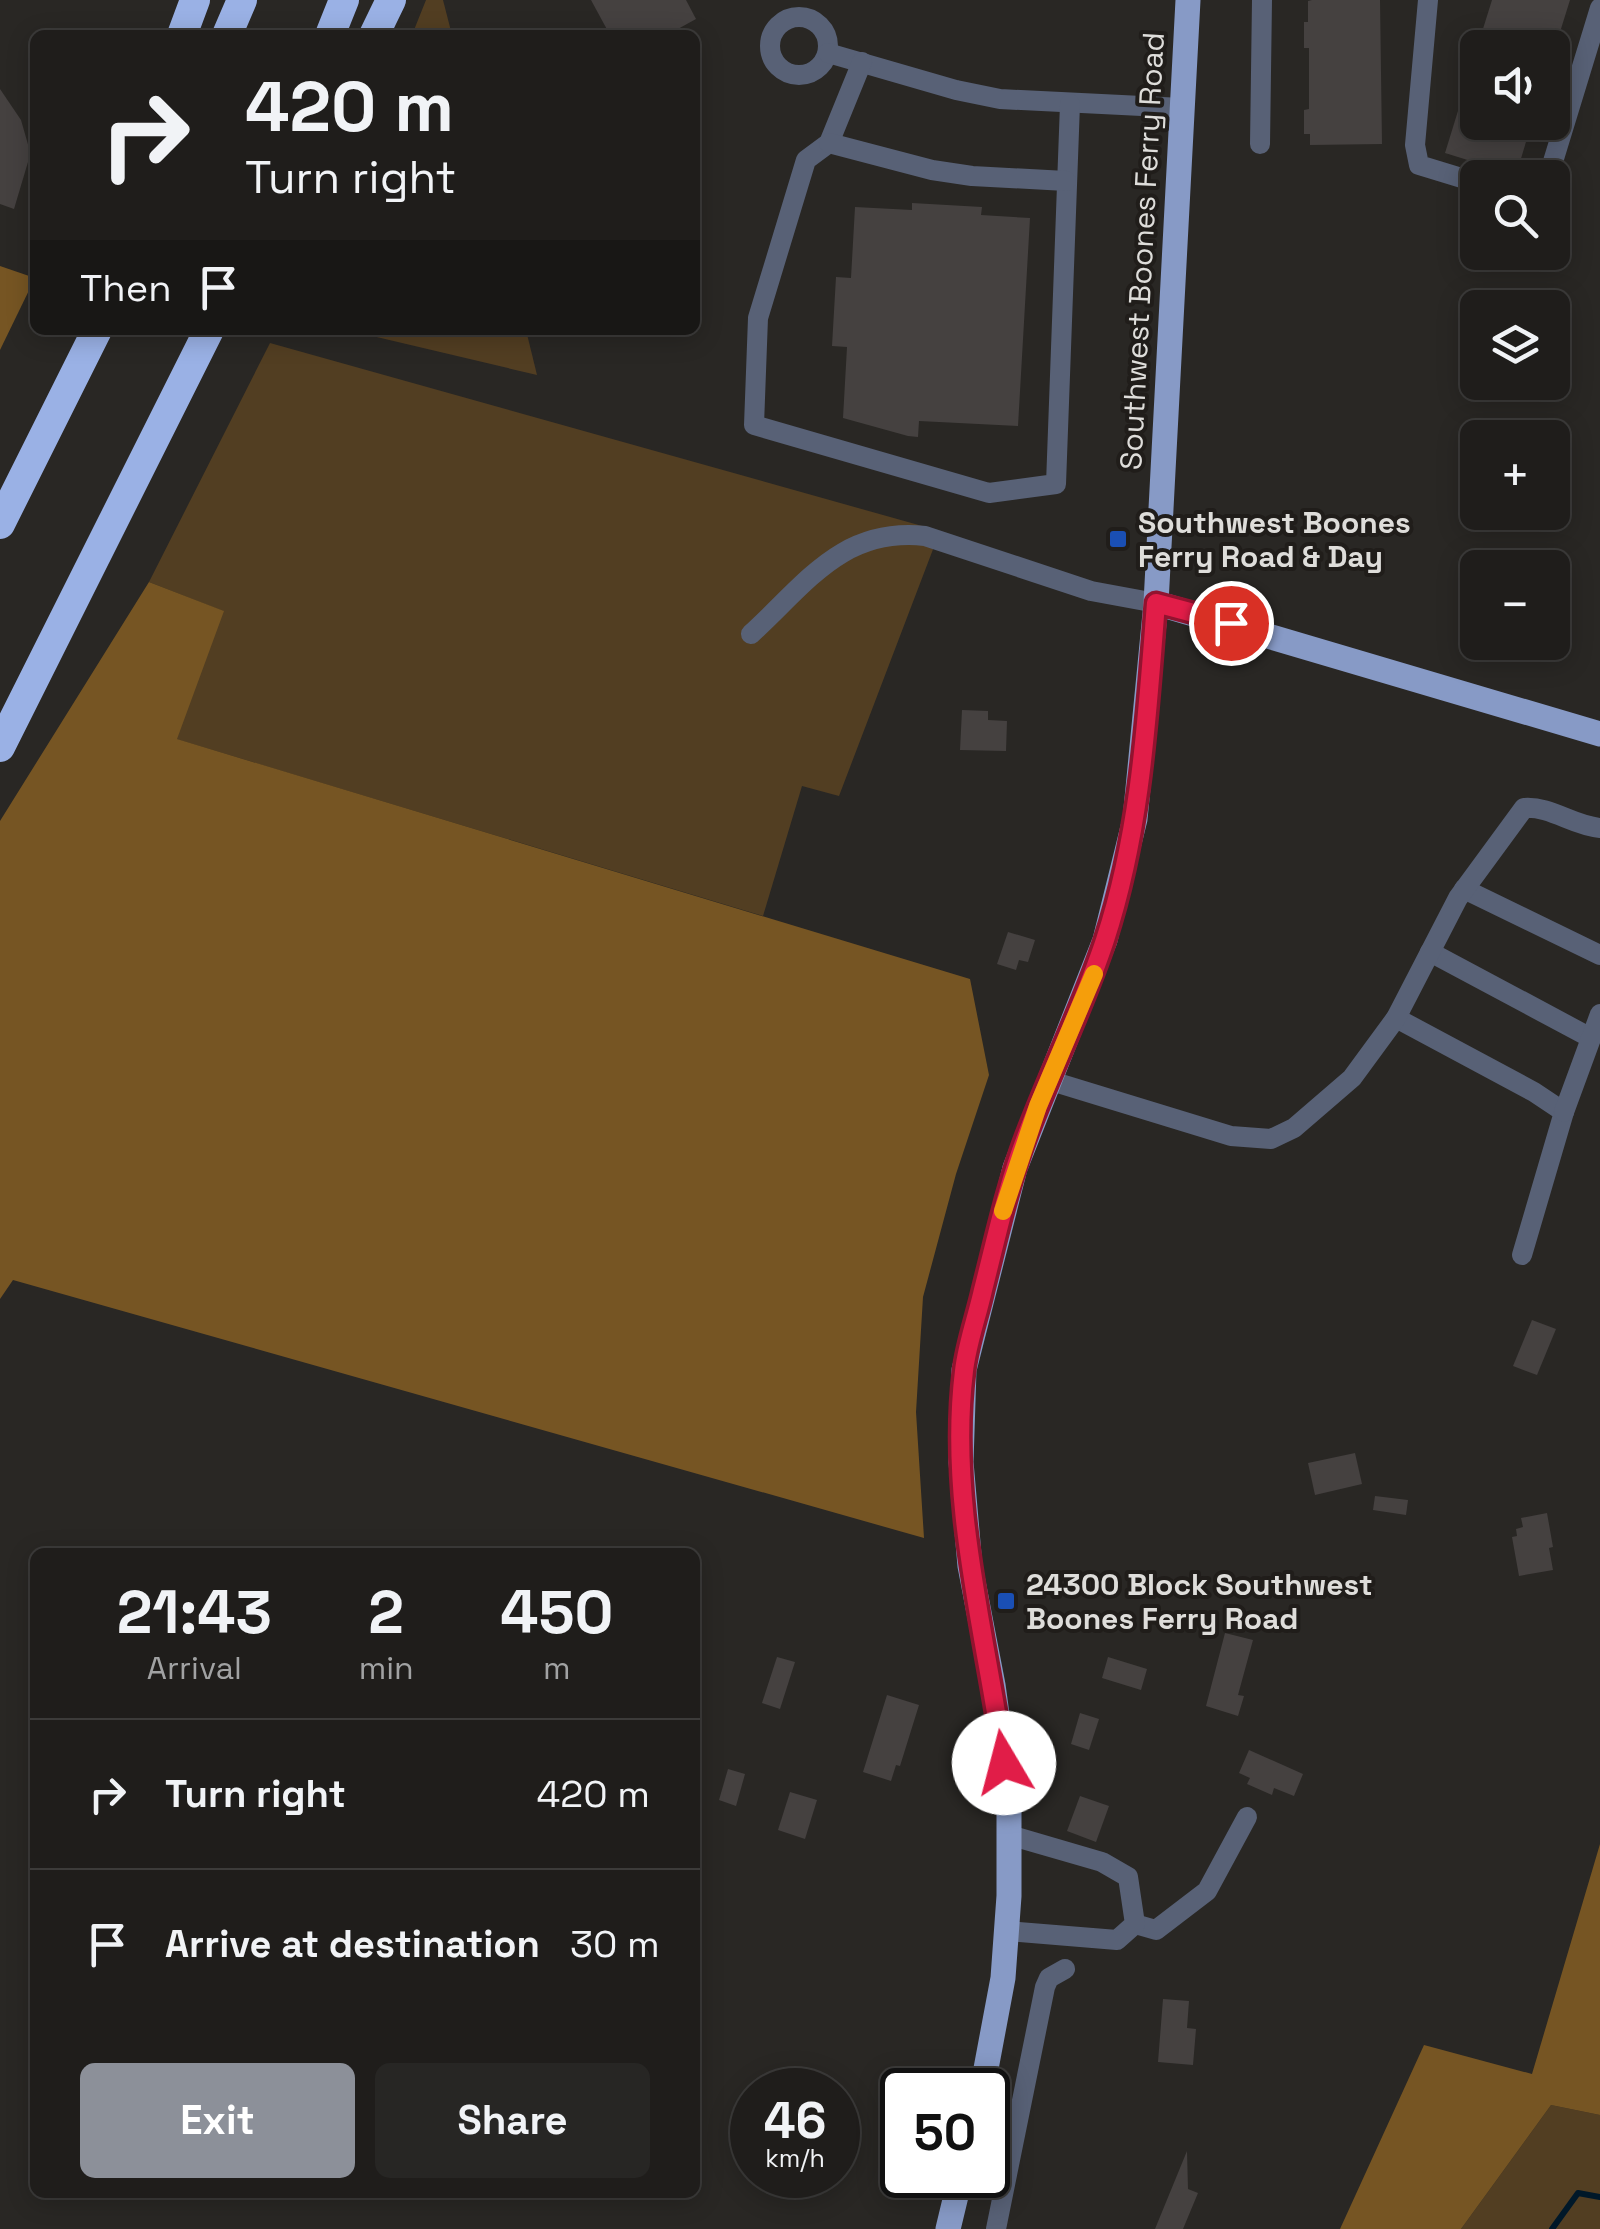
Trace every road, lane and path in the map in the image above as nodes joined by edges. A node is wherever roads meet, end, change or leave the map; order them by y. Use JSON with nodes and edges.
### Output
{"nodes":[{"id":1,"x":195,"y":0,"type":"edge"},
{"id":2,"x":242,"y":0,"type":"edge"},
{"id":3,"x":344,"y":0,"type":"edge"},
{"id":4,"x":391,"y":0,"type":"edge"},
{"id":5,"x":1188,"y":0,"type":"edge"},
{"id":6,"x":1262,"y":0,"type":"edge"},
{"id":7,"x":1428,"y":0,"type":"edge"},
{"id":8,"x":1600,"y":8,"type":"edge"},
{"id":9,"x":184,"y":30,"type":"edge"},
{"id":10,"x":230,"y":30,"type":"edge"},
{"id":11,"x":332,"y":30,"type":"edge"},
{"id":12,"x":376,"y":30,"type":"edge"},
{"id":13,"x":828,"y":53,"type":"dead end"},
{"id":14,"x":862,"y":62,"type":"junction"},
{"id":15,"x":1070,"y":104,"type":"junction"},
{"id":16,"x":1182,"y":108,"type":"junction"},
{"id":17,"x":830,"y":143,"type":"junction"},
{"id":18,"x":1260,"y":144,"type":"dead end"},
{"id":19,"x":1554,"y":160,"type":"edge"},
{"id":20,"x":1460,"y":177,"type":"edge"},
{"id":21,"x":1066,"y":181,"type":"junction"},
{"id":22,"x":71,"y":335,"type":"edge"},
{"id":23,"x":94,"y":335,"type":"edge"},
{"id":24,"x":206,"y":335,"type":"edge"},
{"id":25,"x":5,"y":513,"type":"edge"},
{"id":26,"x":1156,"y":603,"type":"junction"},
{"id":27,"x":751,"y":634,"type":"dead end"},
{"id":28,"x":1600,"y":734,"type":"edge"},
{"id":29,"x":0,"y":747,"type":"edge"},
{"id":30,"x":1600,"y":828,"type":"edge"},
{"id":31,"x":1464,"y":889,"type":"junction"},
{"id":32,"x":1430,"y":952,"type":"junction"},
{"id":33,"x":1600,"y":954,"type":"edge"},
{"id":34,"x":1600,"y":1014,"type":"edge"},
{"id":35,"x":1396,"y":1018,"type":"junction"},
{"id":36,"x":1591,"y":1038,"type":"junction"},
{"id":37,"x":1048,"y":1080,"type":"junction"},
{"id":38,"x":1564,"y":1112,"type":"junction"},
{"id":39,"x":1522,"y":1255,"type":"dead end"},
{"id":40,"x":1247,"y":1817,"type":"dead end"},
{"id":41,"x":1009,"y":1835,"type":"junction"},
{"id":42,"x":1134,"y":1924,"type":"junction"},
{"id":43,"x":1006,"y":1931,"type":"junction"},
{"id":44,"x":1065,"y":1969,"type":"dead end"},
{"id":45,"x":986,"y":2068,"type":"edge"},
{"id":46,"x":956,"y":2198,"type":"edge"},
{"id":47,"x":948,"y":2229,"type":"edge"},
{"id":48,"x":996,"y":2229,"type":"edge"}],
"edges":[{"from":1,"to":9,"type":"highway"},
{"from":2,"to":10,"type":"highway"},
{"from":3,"to":11,"type":"highway"},
{"from":4,"to":12,"type":"highway"},
{"from":5,"to":16,"type":"main road","name":"Southwest Boones Ferry Road"},
{"from":6,"to":18,"type":"street"},
{"from":7,"to":20,"type":"street"},
{"from":8,"to":19,"type":"street"},
{"from":13,"to":14,"type":"street"},
{"from":14,"to":15,"type":"street"},
{"from":14,"to":17,"type":"street"},
{"from":15,"to":16,"type":"street"},
{"from":15,"to":21,"type":"street"},
{"from":16,"to":26,"type":"main road","name":"Southwest Boones Ferry Road"},
{"from":17,"to":21,"type":"street"},
{"from":17,"to":21,"type":"street"},
{"from":22,"to":25,"type":"highway"},
{"from":23,"to":25,"type":"highway"},
{"from":24,"to":29,"type":"highway"},
{"from":26,"to":27,"type":"street"},
{"from":26,"to":28,"type":"main road"},
{"from":26,"to":37,"type":"main road","name":"Southwest Boones Ferry Road"},
{"from":30,"to":31,"type":"street"},
{"from":31,"to":32,"type":"street"},
{"from":31,"to":33,"type":"street"},
{"from":32,"to":35,"type":"street"},
{"from":32,"to":36,"type":"street"},
{"from":34,"to":36,"type":"street"},
{"from":35,"to":37,"type":"street"},
{"from":35,"to":38,"type":"street"},
{"from":36,"to":38,"type":"street"},
{"from":37,"to":41,"type":"main road","name":"Southwest Boones Ferry Road"},
{"from":38,"to":39,"type":"street"},
{"from":40,"to":42,"type":"street"},
{"from":41,"to":42,"type":"street"},
{"from":41,"to":43,"type":"main road","name":"Southwest Boones Ferry Road"},
{"from":42,"to":43,"type":"street"},
{"from":43,"to":45,"type":"main road","name":"Southwest Boones Ferry Road"},
{"from":44,"to":48,"type":"street"},
{"from":46,"to":47,"type":"main road"}]}
